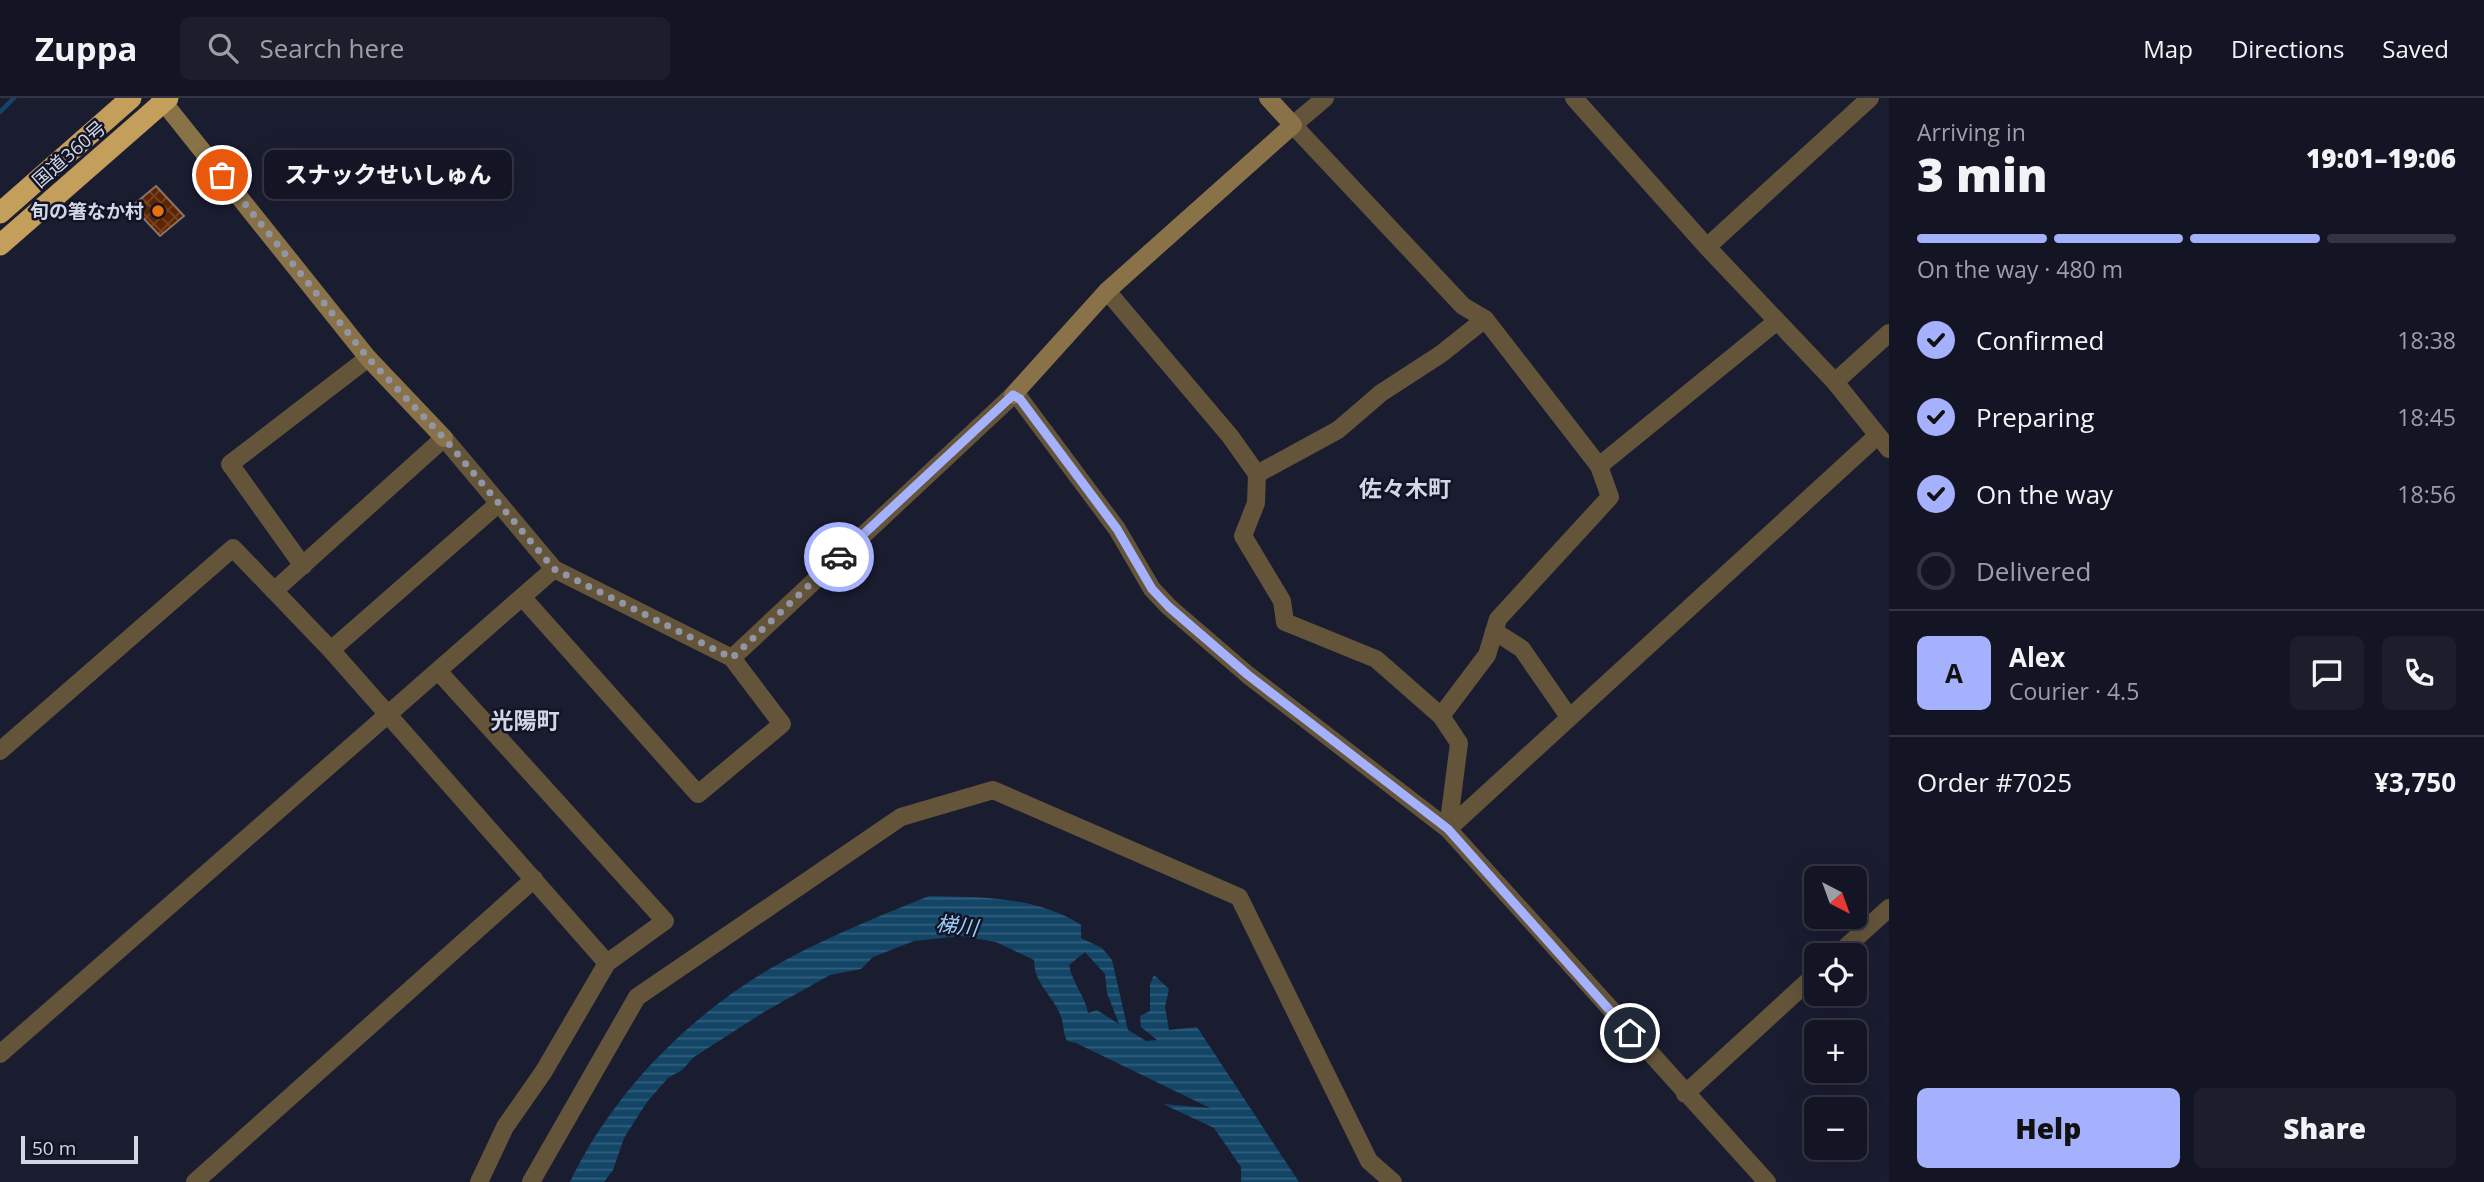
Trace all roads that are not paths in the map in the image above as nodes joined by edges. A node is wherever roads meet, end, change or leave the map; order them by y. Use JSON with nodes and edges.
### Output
{"nodes":[{"id":1,"x":131,"y":98,"type":"edge"},
{"id":2,"x":1268,"y":98,"type":"edge"},
{"id":3,"x":1325,"y":98,"type":"edge"},
{"id":4,"x":1573,"y":98,"type":"edge"},
{"id":5,"x":1870,"y":98,"type":"edge"},
{"id":6,"x":163,"y":99,"type":"edge"},
{"id":7,"x":1293,"y":125,"type":"junction"},
{"id":8,"x":0,"y":214,"type":"edge"},
{"id":9,"x":0,"y":245,"type":"edge"},
{"id":10,"x":1707,"y":247,"type":"junction"},
{"id":11,"x":1107,"y":291,"type":"junction"},
{"id":12,"x":1485,"y":319,"type":"junction"},
{"id":13,"x":1777,"y":321,"type":"junction"},
{"id":14,"x":1889,"y":333,"type":"edge"},
{"id":15,"x":368,"y":358,"type":"junction"},
{"id":16,"x":1835,"y":382,"type":"junction"},
{"id":17,"x":1013,"y":395,"type":"junction"},
{"id":18,"x":444,"y":438,"type":"junction"},
{"id":19,"x":1883,"y":442,"type":"edge"},
{"id":20,"x":1599,"y":466,"type":"junction"},
{"id":21,"x":1257,"y":474,"type":"junction"},
{"id":22,"x":498,"y":504,"type":"junction"},
{"id":23,"x":303,"y":566,"type":"junction"},
{"id":24,"x":554,"y":569,"type":"junction"},
{"id":25,"x":274,"y":591,"type":"junction"},
{"id":26,"x":523,"y":598,"type":"junction"},
{"id":27,"x":1494,"y":631,"type":"junction"},
{"id":28,"x":331,"y":650,"type":"junction"},
{"id":29,"x":732,"y":658,"type":"junction"},
{"id":30,"x":439,"y":672,"type":"junction"},
{"id":31,"x":387,"y":715,"type":"junction"},
{"id":32,"x":1441,"y":716,"type":"junction"},
{"id":33,"x":1569,"y":717,"type":"junction"},
{"id":34,"x":0,"y":751,"type":"edge"},
{"id":35,"x":1448,"y":829,"type":"junction"},
{"id":36,"x":534,"y":879,"type":"junction"},
{"id":37,"x":1889,"y":908,"type":"edge"},
{"id":38,"x":1850,"y":943,"type":"edge"},
{"id":39,"x":607,"y":963,"type":"junction"},
{"id":40,"x":1804,"y":985,"type":"edge"},
{"id":41,"x":0,"y":1054,"type":"edge"},
{"id":42,"x":1685,"y":1094,"type":"junction"},
{"id":43,"x":195,"y":1182,"type":"edge"},
{"id":44,"x":479,"y":1182,"type":"edge"},
{"id":45,"x":531,"y":1182,"type":"edge"},
{"id":46,"x":1393,"y":1182,"type":"edge"},
{"id":47,"x":1767,"y":1182,"type":"edge"}],
"edges":[{"from":1,"to":8,"type":"highway","name":"国道360号"},
{"from":2,"to":7,"type":"street"},
{"from":3,"to":7,"type":"street"},
{"from":4,"to":10,"type":"street"},
{"from":5,"to":10,"type":"street"},
{"from":6,"to":9,"type":"highway","name":"国道360号"},
{"from":6,"to":15,"type":"street"},
{"from":7,"to":11,"type":"street"},
{"from":7,"to":12,"type":"street"},
{"from":10,"to":13,"type":"street"},
{"from":11,"to":17,"type":"street"},
{"from":11,"to":21,"type":"street"},
{"from":12,"to":20,"type":"street"},
{"from":12,"to":21,"type":"street"},
{"from":13,"to":16,"type":"street"},
{"from":13,"to":20,"type":"street"},
{"from":14,"to":16,"type":"street"},
{"from":15,"to":18,"type":"street"},
{"from":15,"to":23,"type":"street"},
{"from":16,"to":19,"type":"street"},
{"from":17,"to":29,"type":"street"},
{"from":17,"to":35,"type":"street"},
{"from":18,"to":22,"type":"street"},
{"from":18,"to":23,"type":"street"},
{"from":19,"to":33,"type":"street"},
{"from":20,"to":27,"type":"street"},
{"from":21,"to":32,"type":"street"},
{"from":22,"to":24,"type":"street"},
{"from":22,"to":28,"type":"street"},
{"from":23,"to":25,"type":"street"},
{"from":24,"to":26,"type":"street"},
{"from":24,"to":29,"type":"street"},
{"from":25,"to":28,"type":"street"},
{"from":25,"to":34,"type":"street"},
{"from":26,"to":29,"type":"street"},
{"from":26,"to":30,"type":"street"},
{"from":27,"to":32,"type":"street"},
{"from":27,"to":33,"type":"street"},
{"from":28,"to":31,"type":"street"},
{"from":30,"to":31,"type":"street"},
{"from":30,"to":39,"type":"street"},
{"from":31,"to":36,"type":"street"},
{"from":31,"to":41,"type":"street"},
{"from":32,"to":35,"type":"street"},
{"from":33,"to":35,"type":"street"},
{"from":35,"to":42,"type":"street"},
{"from":36,"to":39,"type":"street"},
{"from":36,"to":43,"type":"street"},
{"from":37,"to":38,"type":"street"},
{"from":39,"to":44,"type":"street"},
{"from":40,"to":42,"type":"street"},
{"from":42,"to":47,"type":"street"},
{"from":45,"to":46,"type":"street"}]}
